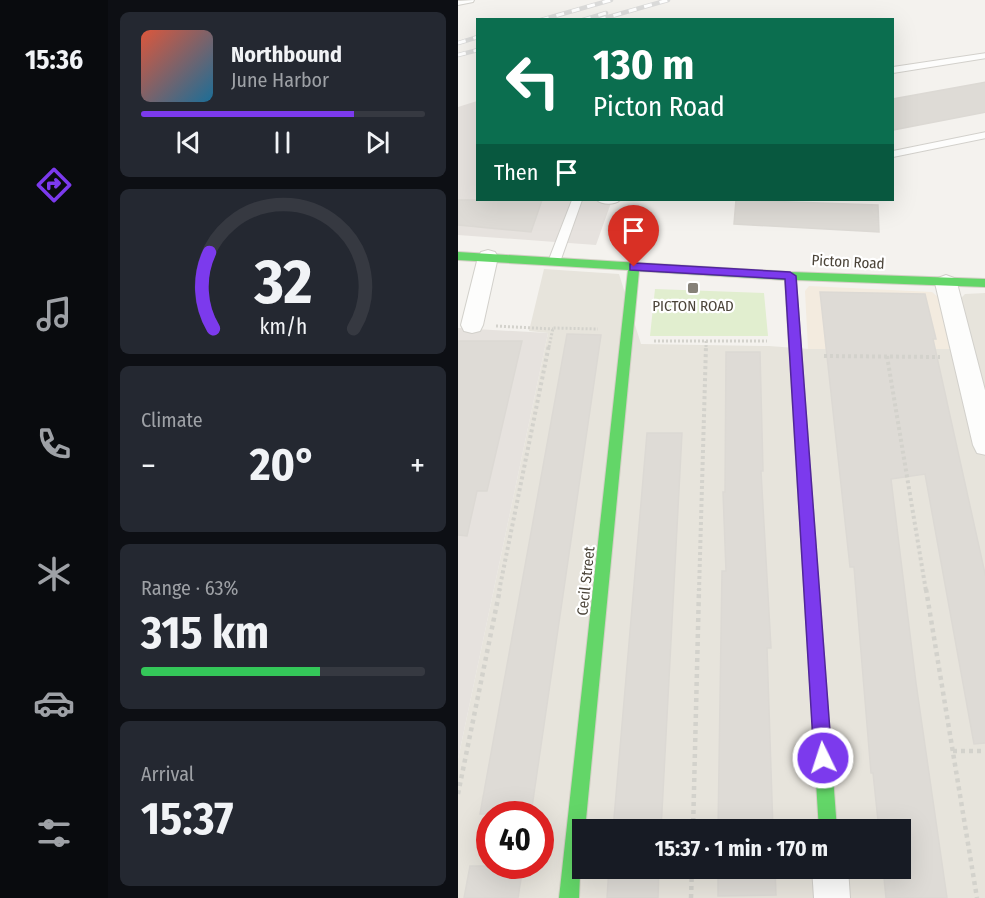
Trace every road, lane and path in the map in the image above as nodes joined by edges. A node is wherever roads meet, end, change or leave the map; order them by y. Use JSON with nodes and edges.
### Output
{"nodes":[{"id":1,"x":470,"y":0,"type":"edge"},
{"id":2,"x":458,"y":3,"type":"edge"},
{"id":3,"x":986,"y":55,"type":"edge"},
{"id":4,"x":894,"y":70,"type":"edge"},
{"id":5,"x":986,"y":135,"type":"edge"},
{"id":6,"x":894,"y":154,"type":"edge"},
{"id":7,"x":577,"y":201,"type":"edge"},
{"id":8,"x":458,"y":256,"type":"edge"},
{"id":9,"x":488,"y":257,"type":"junction"},
{"id":10,"x":554,"y":262,"type":"junction"},
{"id":11,"x":634,"y":267,"type":"junction"},
{"id":12,"x":790,"y":276,"type":"junction"},
{"id":13,"x":946,"y":283,"type":"junction"},
{"id":14,"x":986,"y":284,"type":"edge"},
{"id":15,"x":472,"y":325,"type":"joint"},
{"id":16,"x":552,"y":329,"type":"junction"},
{"id":17,"x":628,"y":336,"type":"junction"},
{"id":18,"x":795,"y":340,"type":"junction"},
{"id":19,"x":706,"y":341,"type":"junction"},
{"id":20,"x":796,"y":356,"type":"junction"},
{"id":21,"x":887,"y":356,"type":"junction"},
{"id":22,"x":964,"y":357,"type":"junction"},
{"id":23,"x":986,"y":445,"type":"edge"},
{"id":24,"x":953,"y":751,"type":"junction"},
{"id":25,"x":986,"y":751,"type":"edge"},
{"id":26,"x":458,"y":794,"type":"edge"},
{"id":27,"x":693,"y":819,"type":"edge"},
{"id":28,"x":827,"y":819,"type":"edge"},
{"id":29,"x":692,"y":879,"type":"edge"},
{"id":30,"x":831,"y":879,"type":"edge"},
{"id":31,"x":569,"y":898,"type":"edge"},
{"id":32,"x":691,"y":898,"type":"edge"},
{"id":33,"x":832,"y":898,"type":"edge"},
{"id":34,"x":977,"y":898,"type":"edge"}],
"edges":[{"from":1,"to":2,"type":"lane"},
{"from":3,"to":4,"type":"lane"},
{"from":5,"to":6,"type":"lane"},
{"from":7,"to":10,"type":"lane"},
{"from":8,"to":9,"type":"street","name":"Picton Road"},
{"from":9,"to":10,"type":"street","name":"Picton Road"},
{"from":9,"to":15,"type":"street"},
{"from":10,"to":11,"type":"street","name":"Picton Road"},
{"from":11,"to":12,"type":"street","name":"Picton Road"},
{"from":11,"to":17,"type":"street","name":"Cecil Street"},
{"from":12,"to":13,"type":"street","name":"Picton Road"},
{"from":12,"to":18,"type":"street"},
{"from":13,"to":14,"type":"street","name":"Picton Road"},
{"from":13,"to":22,"type":"street"},
{"from":15,"to":16,"type":"path"},
{"from":16,"to":17,"type":"path"},
{"from":16,"to":26,"type":"path"},
{"from":17,"to":19,"type":"path"},
{"from":17,"to":31,"type":"street","name":"Cecil Street"},
{"from":18,"to":19,"type":"path"},
{"from":18,"to":20,"type":"street"},
{"from":19,"to":27,"type":"path"},
{"from":20,"to":21,"type":"path"},
{"from":20,"to":28,"type":"street"},
{"from":21,"to":22,"type":"path"},
{"from":21,"to":24,"type":"path"},
{"from":22,"to":23,"type":"street"},
{"from":24,"to":25,"type":"path"},
{"from":24,"to":34,"type":"path"},
{"from":29,"to":32,"type":"path"},
{"from":30,"to":33,"type":"street"}]}
